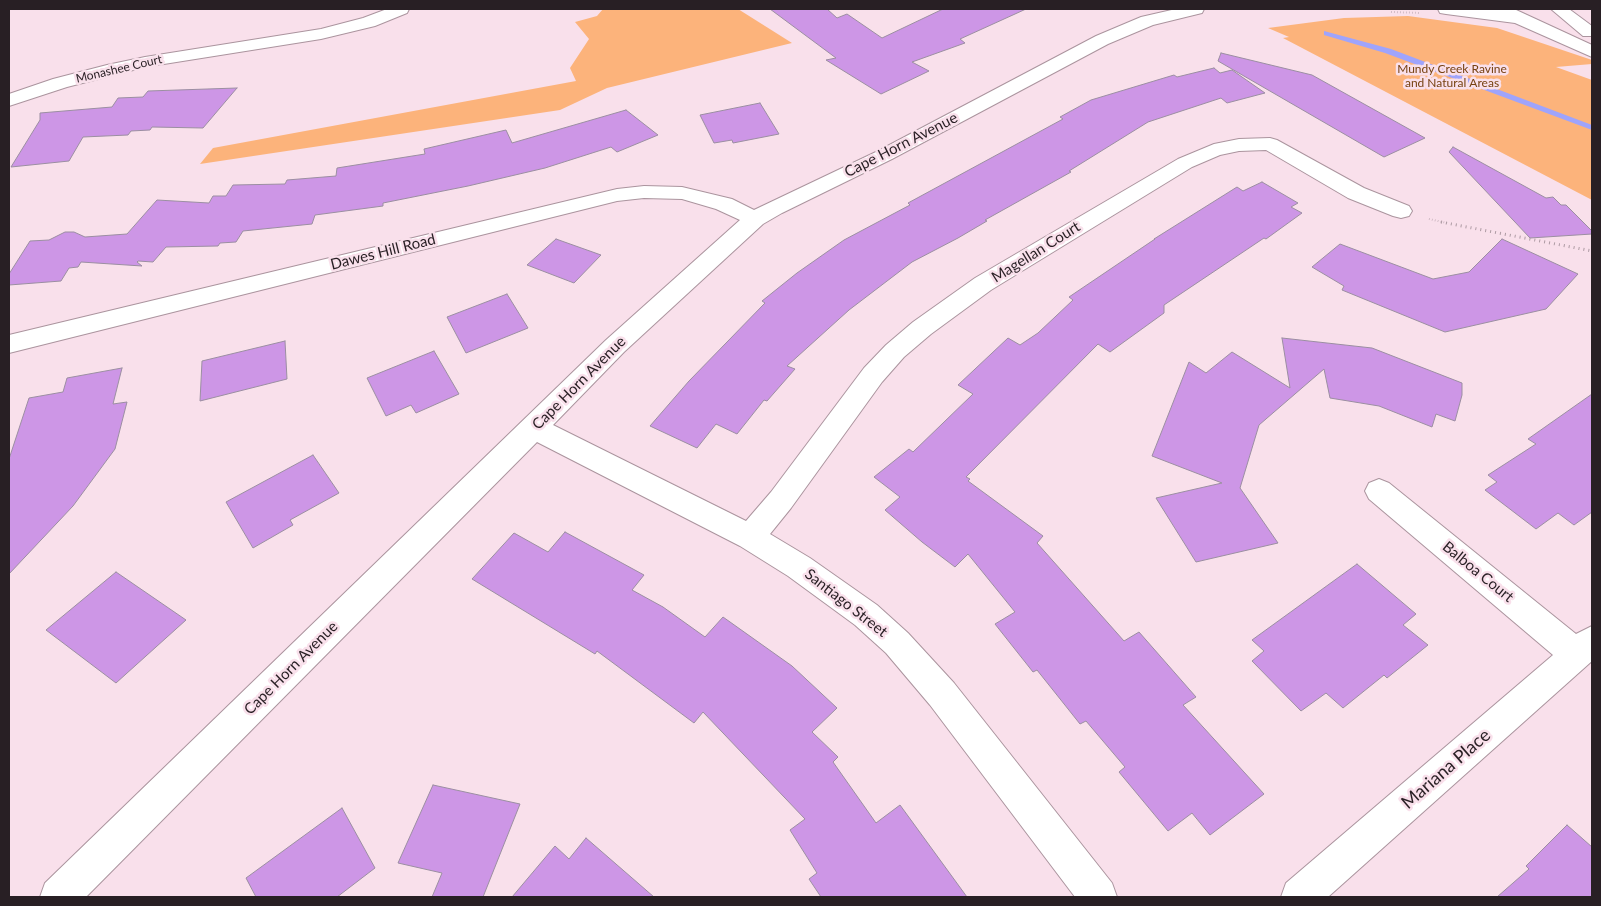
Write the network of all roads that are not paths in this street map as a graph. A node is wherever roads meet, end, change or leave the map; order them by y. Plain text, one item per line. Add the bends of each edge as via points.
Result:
1 (402, 9) edge
2 (1196, 9) edge
3 (1446, 9) edge
4 (1502, 9) edge
5 (1560, 9) edge
6 (1157, 12) edge
7 (1521, 14) edge
8 (1591, 32) edge
9 (1592, 52) edge
10 (9, 100) edge
11 (1401, 211) road end
12 (755, 219) junction
13 (9, 344) edge
14 (534, 428) junction
15 (1379, 492) dead end
16 (750, 537) junction
17 (1584, 647) edge
18 (59, 897) edge
19 (1098, 897) edge
20 (1300, 897) edge

1 - 10 street, Monashee Court via 369,22 321,34 113,69
2 - 6 street, Cape Horn Avenue
3 - 7 street
4 - 7 street
5 - 8 street
6 - 12 street, Cape Horn Avenue via 885,155
7 - 8 street
7 - 9 street
11 - 16 street, Magellan Court via 1356,193 1270,144 1214,150 1185,162 983,284 895,351 873,375
12 - 13 street, Dawes Hill Road via 724,204 682,192 617,195
12 - 14 street, Cape Horn Avenue via 615,346
14 - 16 street, Santiago Street
14 - 18 street, Cape Horn Avenue
15 - 17 street, Balboa Court
16 - 19 street, Santiago Street via 833,590 897,643 942,694
17 - 20 street, Mariana Place

